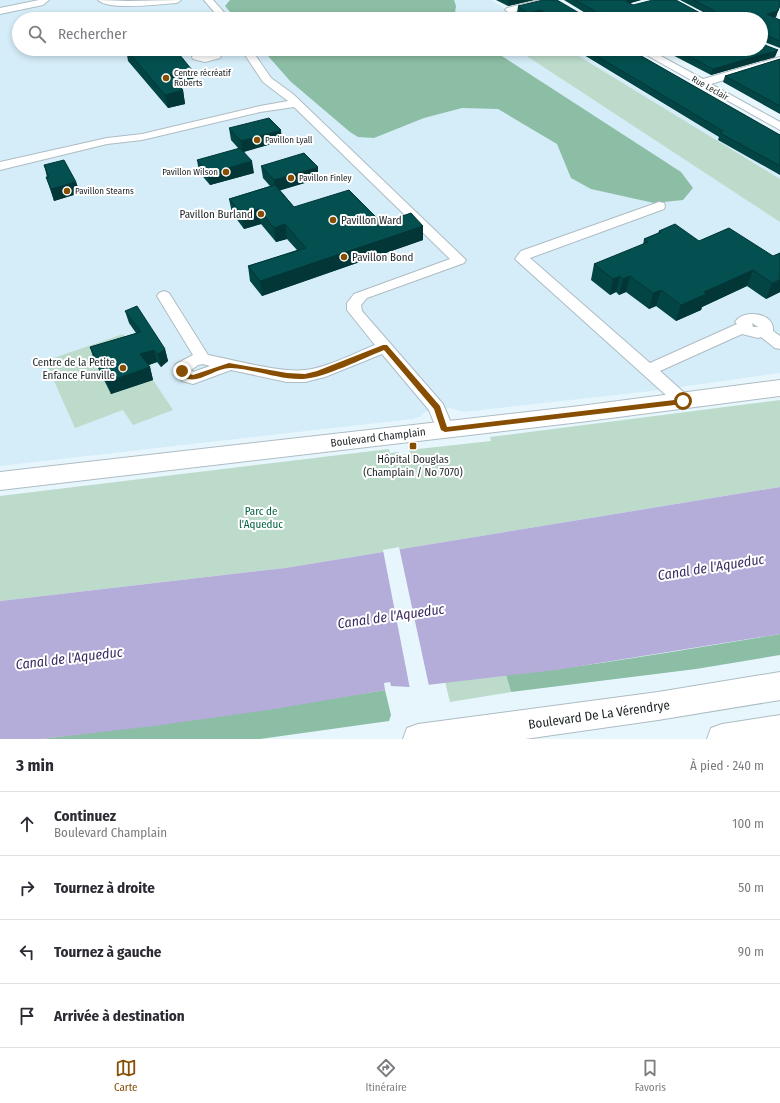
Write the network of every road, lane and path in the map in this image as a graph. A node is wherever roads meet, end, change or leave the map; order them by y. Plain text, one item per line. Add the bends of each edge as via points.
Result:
1 (45, 0) edge
2 (102, 0) edge
3 (177, 0) edge
4 (208, 0) edge
5 (554, 1) edge
6 (510, 10) dead end
7 (0, 11) edge
8 (219, 12) edge
9 (778, 55) edge
10 (251, 56) edge
11 (653, 56) edge
12 (702, 84) junction
13 (295, 103) junction
14 (780, 127) edge
15 (0, 166) edge
16 (659, 206) dead end
17 (164, 296) dead end
18 (780, 344) edge
19 (385, 347) junction
20 (202, 359) junction
21 (229, 365) junction
22 (648, 370) junction
23 (780, 388) edge
24 (683, 401) junction
25 (445, 430) junction
26 (0, 481) edge
27 (780, 686) edge
28 (780, 730) edge
29 (418, 739) edge
30 (722, 739) edge

1 - 7 street
2 - 3 street via 128,4
4 - 8 street
5 - 6 street
9 - 12 street
10 - 13 street via 266,80
11 - 12 street, Rue Leclair
12 - 14 street, Rue Leclair
13 - 15 street
13 - 19 street via 459,260 356,299 356,313
16 - 22 street via 526,254 522,258
17 - 20 street
18 - 22 street via 765,332 767,328 764,323 754,318 744,320 744,327
19 - 21 street via 305,376 287,376
19 - 25 street via 437,408
20 - 21 street
20 - 21 street via 188,362 182,368 184,375 192,378
22 - 24 street
23 - 24 main road, Boulevard Champlain
24 - 25 main road, Boulevard Champlain
25 - 26 main road, Boulevard Champlain
27 - 29 main road, Boulevard De La Vérendrye via 658,706
28 - 30 main road

